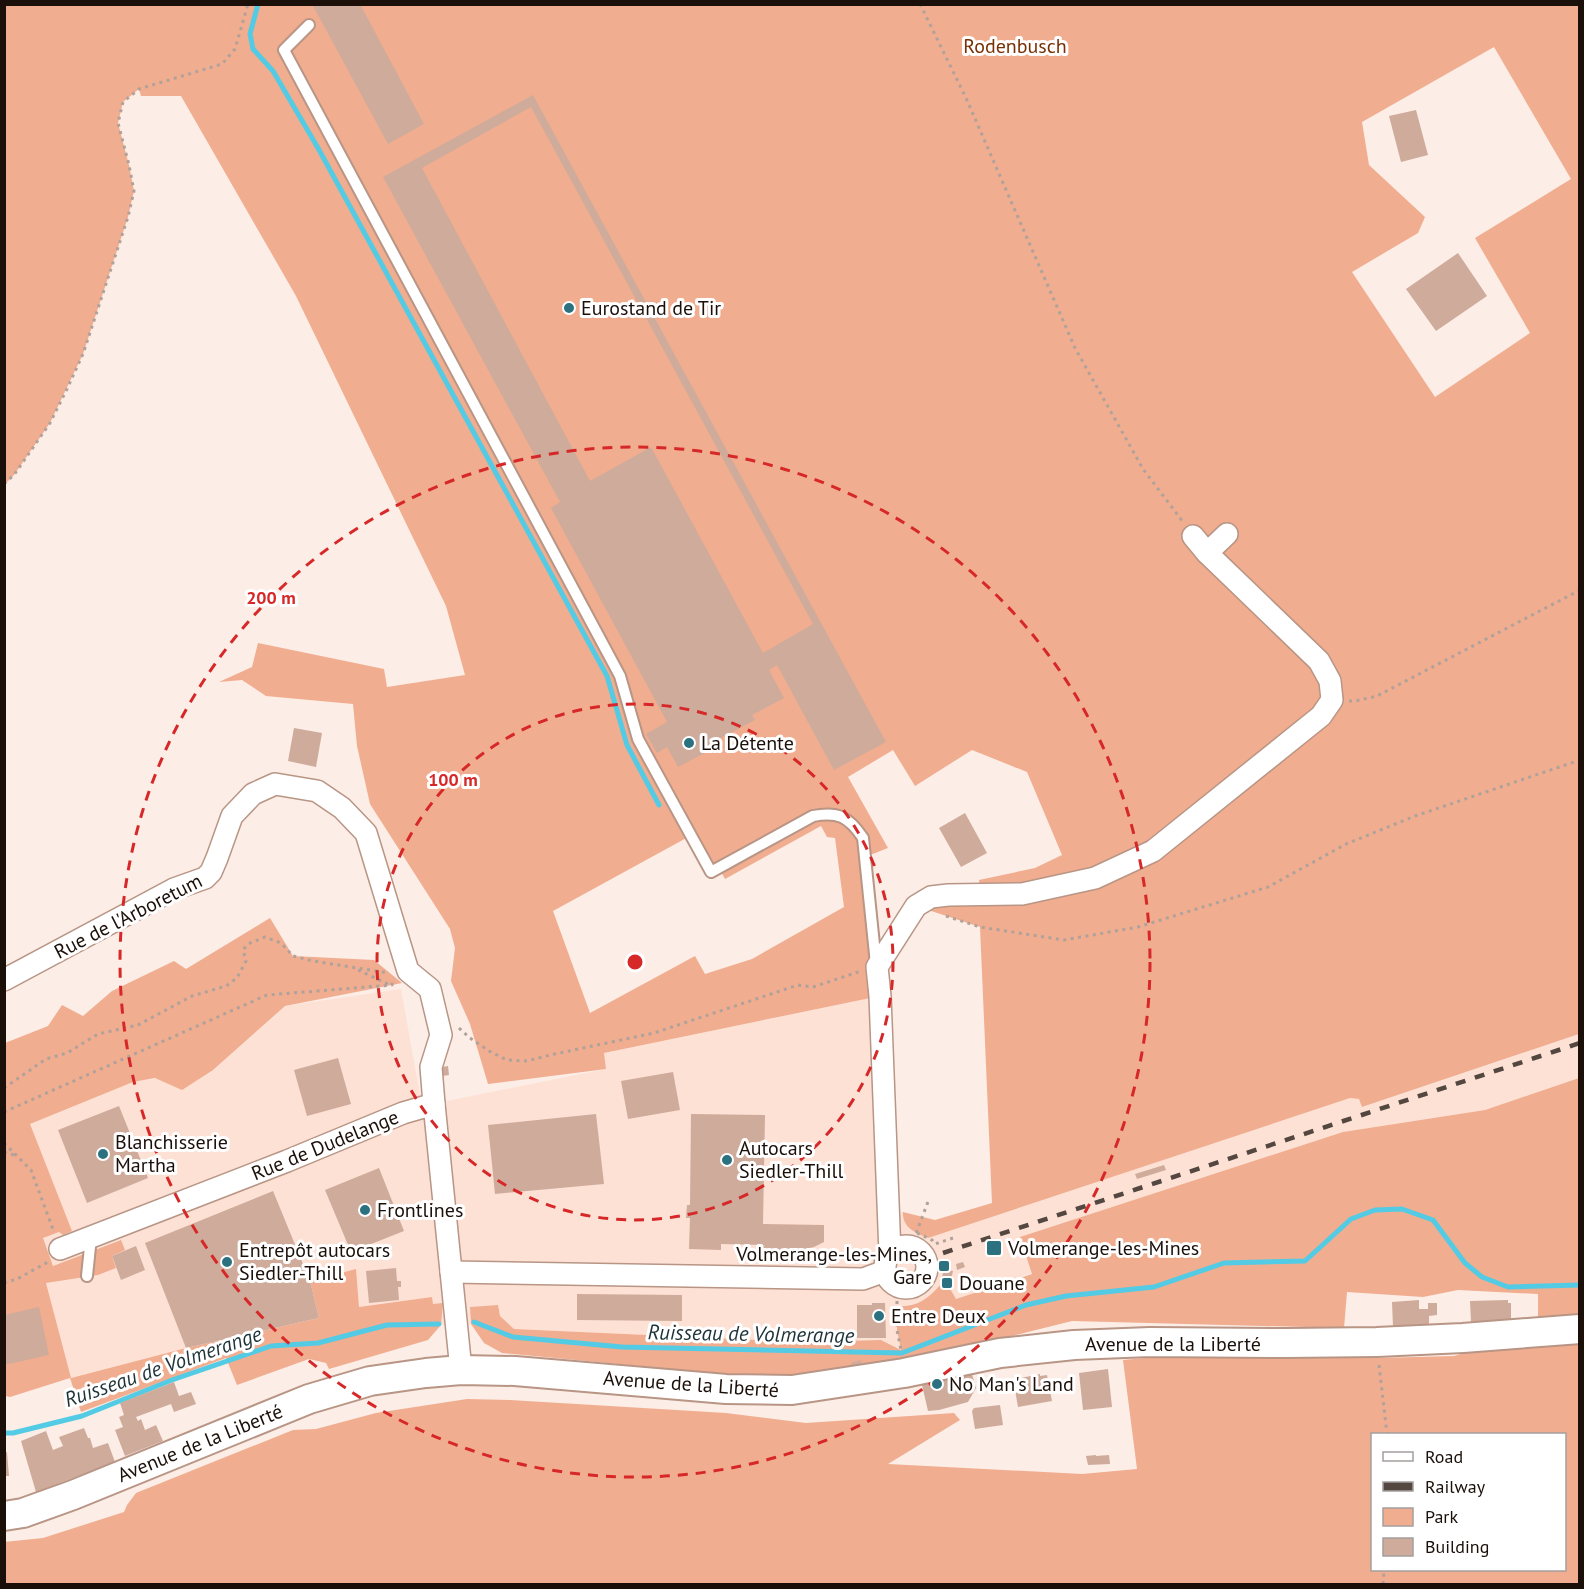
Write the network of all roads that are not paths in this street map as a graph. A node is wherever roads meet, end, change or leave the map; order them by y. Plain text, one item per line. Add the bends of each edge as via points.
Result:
1 (309, 25) dead end
2 (1227, 534) dead end
3 (1193, 536) road end
4 (1207, 552) junction
5 (877, 967) junction
6 (4, 980) edge
7 (434, 1104) junction
8 (91, 1237) junction
9 (60, 1249) road end
10 (891, 1270) junction
11 (451, 1272) junction
12 (87, 1276) dead end
13 (1580, 1329) edge
14 (461, 1370) junction
15 (4, 1516) edge

1 - 5 lane via 284,50 620,676 638,739 711,872 813,816 841,816 863,838
2 - 4 street
3 - 4 street
4 - 5 street via 1319,661 1330,681 1332,700 1321,716 1153,851 1095,878 1022,894 931,897 915,906
5 - 10 street
6 - 7 street, Rue de l'Arboretum via 174,889 205,878 217,858 232,816 254,794 275,784 317,791 342,807 366,832 408,971 430,989 441,1035 430,1067
7 - 8 street, Rue de Dudelange
7 - 11 street
8 - 9 street, Rue de Dudelange
8 - 12 lane
10 - 10 street via 900,1247 914,1240 926,1260 923,1281 904,1288
10 - 11 street via 863,1279 599,1270
11 - 14 street
13 - 14 main road, Avenue de la Liberté via 1377,1342 1074,1345 1000,1353 792,1390
14 - 15 main road, Avenue de la Liberté via 370,1381 309,1399 73,1495

